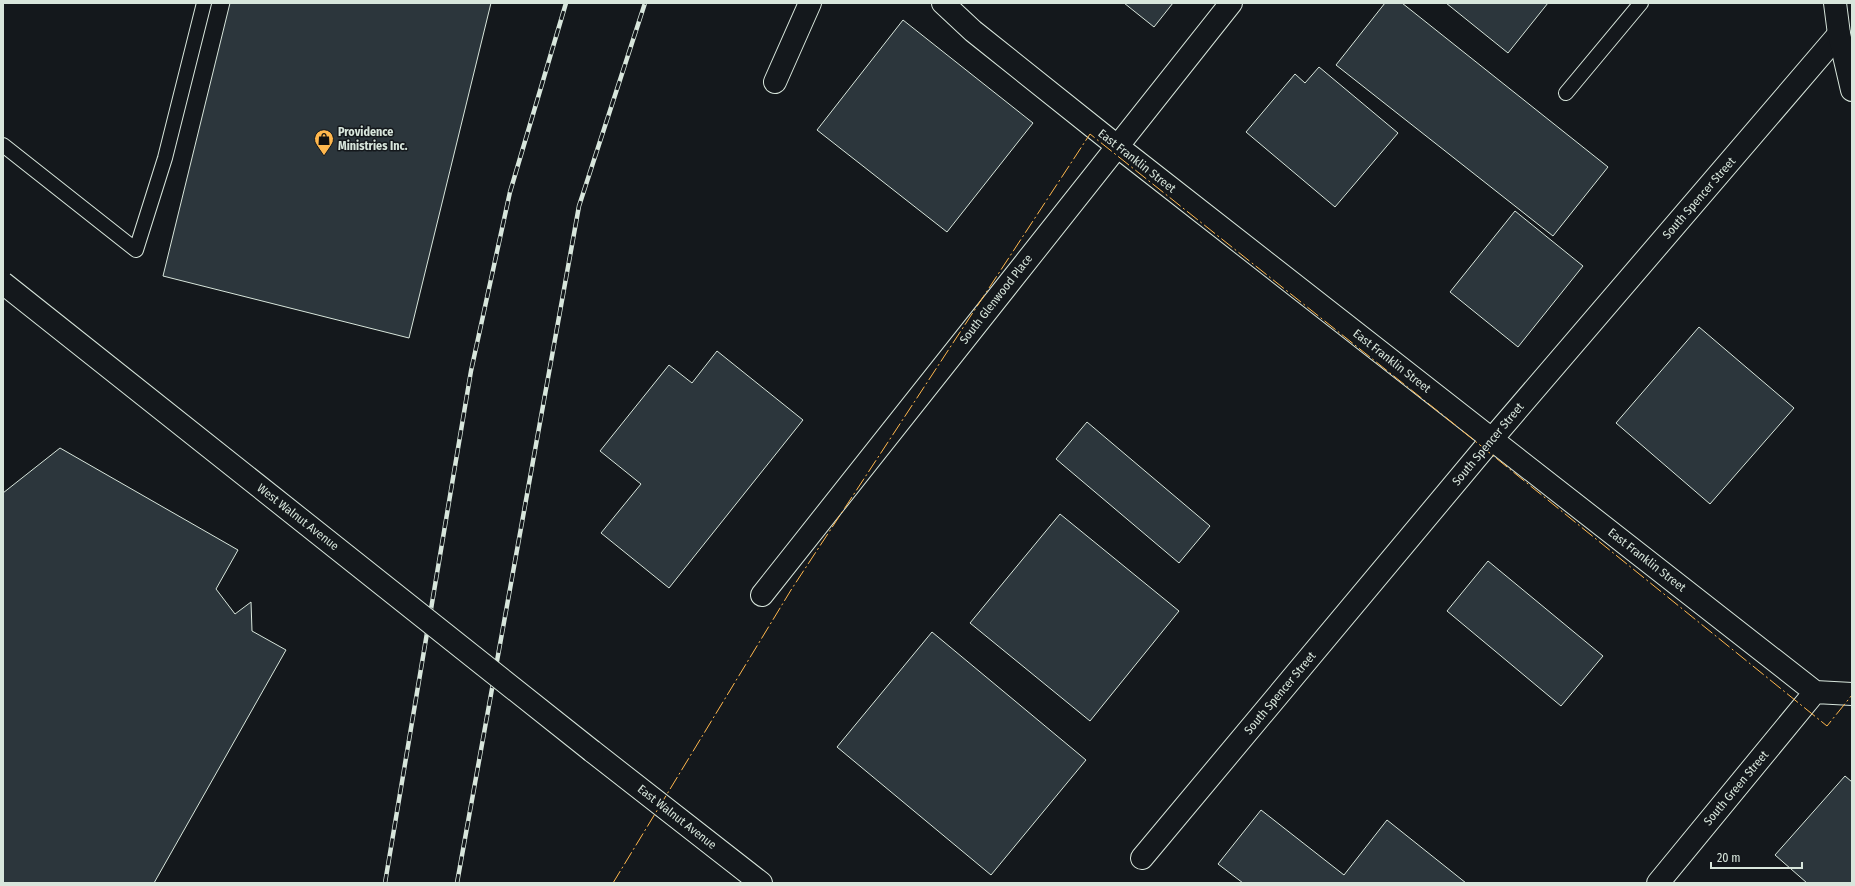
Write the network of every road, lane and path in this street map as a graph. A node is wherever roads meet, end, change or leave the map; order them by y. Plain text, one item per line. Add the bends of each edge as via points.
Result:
1 (204, 3) edge
2 (810, 3) edge
3 (943, 3) edge
4 (1231, 3) edge
5 (1641, 3) edge
6 (1835, 3) edge
7 (1839, 34) junction
8 (775, 82) dead end
9 (1852, 90) edge
10 (1566, 93) dead end
11 (3, 146) edge
12 (1118, 146) junction
13 (3, 283) edge
14 (1492, 439) junction
15 (762, 595) dead end
16 (1815, 692) junction
17 (1852, 694) edge
18 (592, 751) joint
19 (1142, 858) dead end
20 (761, 883) edge
21 (1658, 883) edge

1 - 11 lane via 165,158 136,250
2 - 8 street
3 - 12 street, East Franklin Street via 974,31
4 - 12 street, South Glenwood Place
5 - 10 lane
6 - 7 street
7 - 9 street
7 - 14 street, South Spencer Street
12 - 14 street, East Franklin Street
12 - 15 street, South Glenwood Place
13 - 18 street, West Walnut Avenue, bridge
14 - 16 street, East Franklin Street
14 - 19 street, South Spencer Street
16 - 17 street
16 - 21 street, South Green Street
18 - 20 street, East Walnut Avenue

